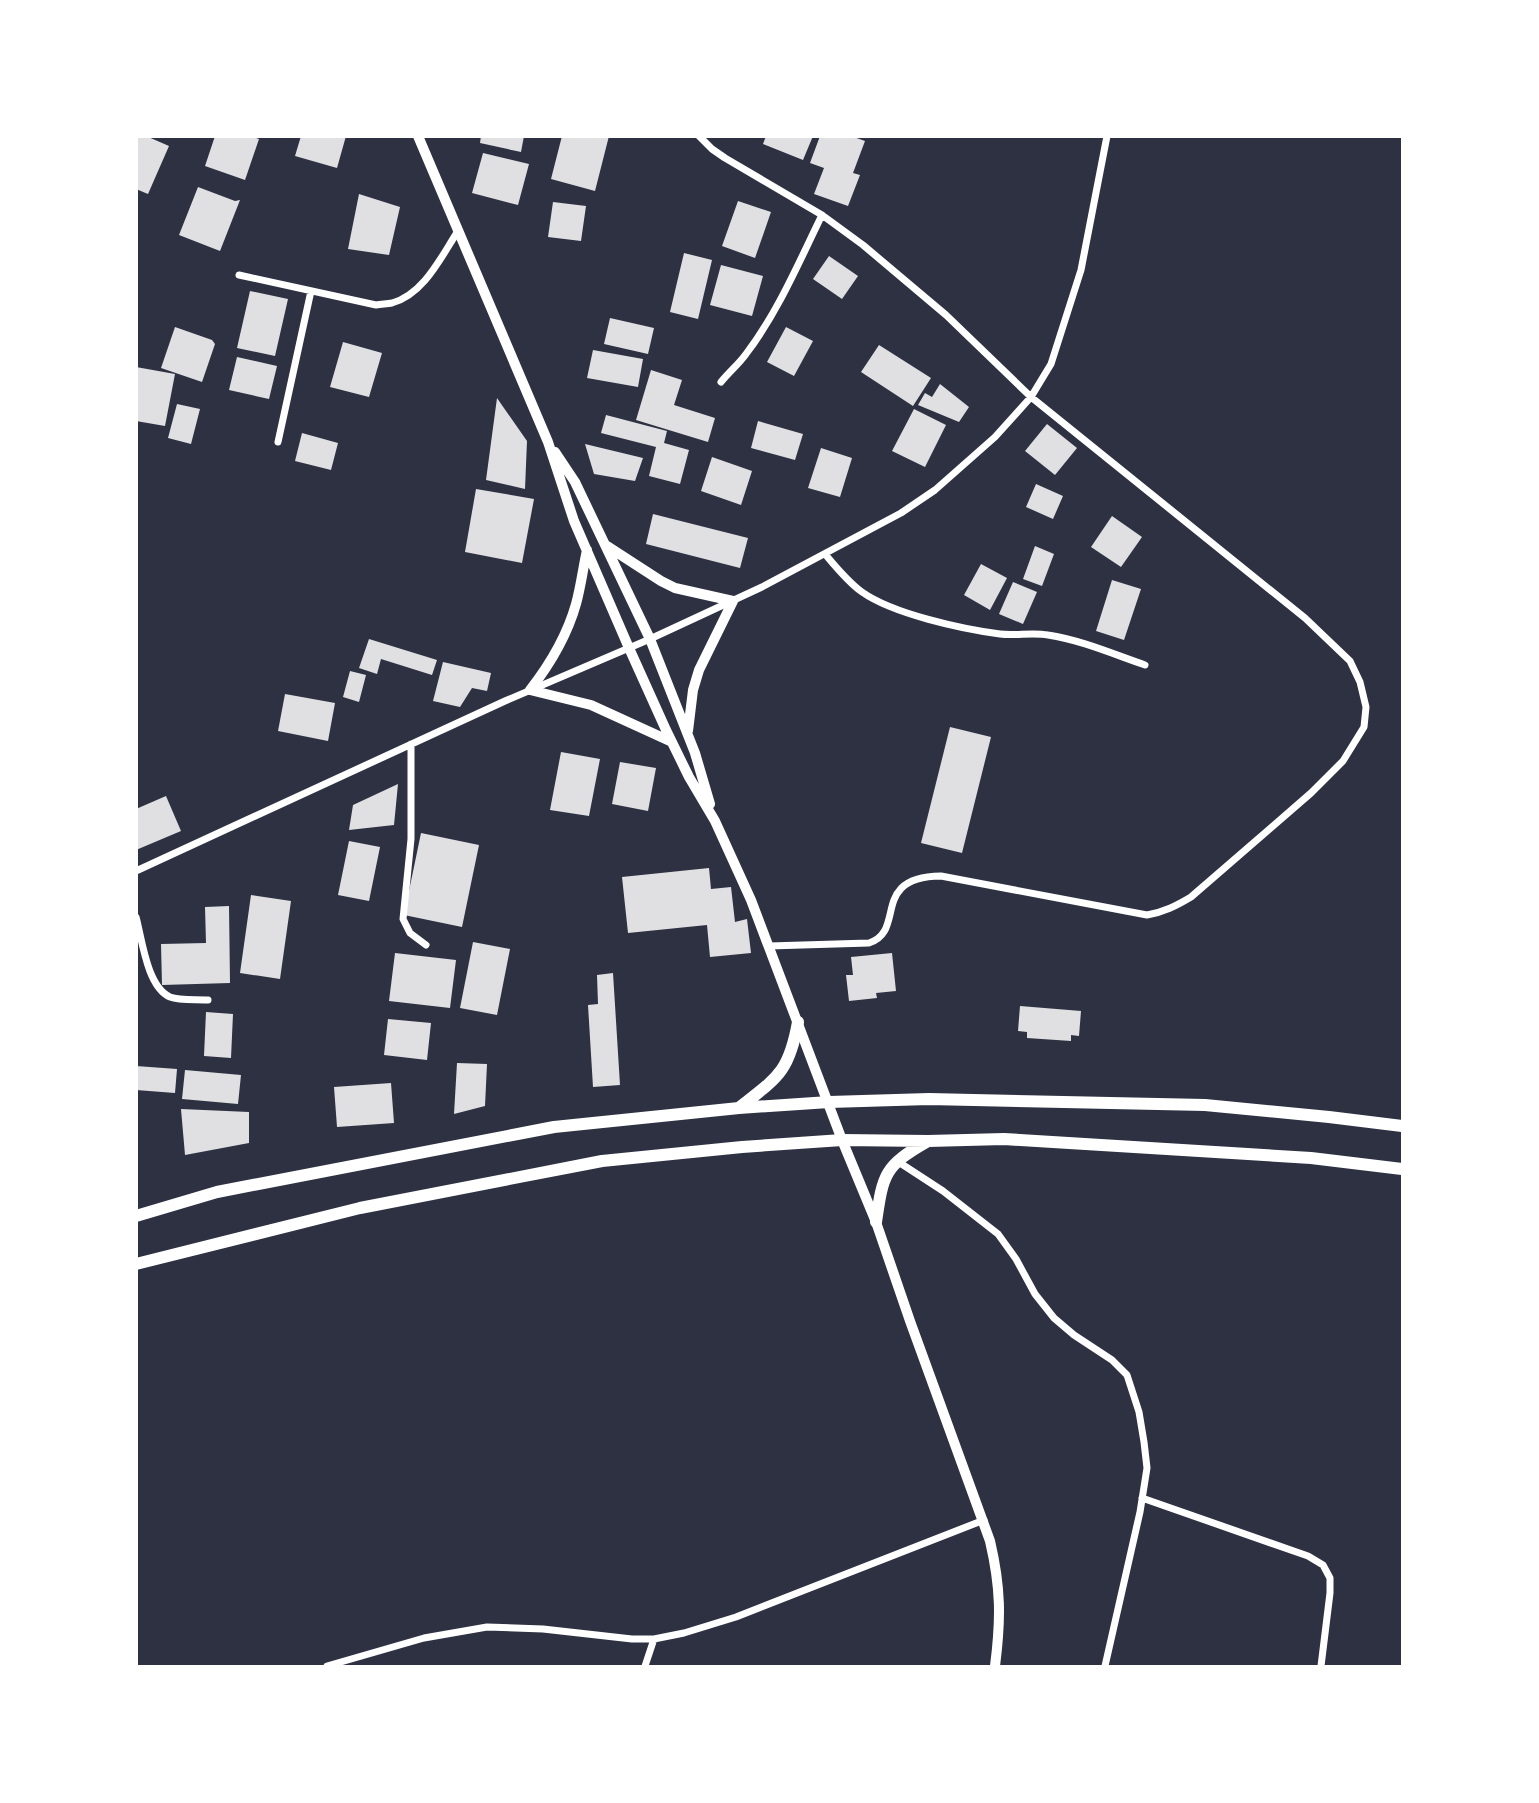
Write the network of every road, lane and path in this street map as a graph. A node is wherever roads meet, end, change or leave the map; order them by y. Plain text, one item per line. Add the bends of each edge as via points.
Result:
1 (418, 136) edge
2 (699, 136) edge
3 (1107, 136) edge
4 (822, 215) junction
5 (458, 232) junction
6 (239, 275) dead end
7 (311, 292) junction
8 (721, 382) dead end
9 (1031, 397) junction
10 (278, 442) dead end
11 (548, 442) junction
12 (605, 545) junction
13 (587, 550) junction
14 (825, 554) junction
15 (733, 601) junction
16 (650, 639) junction
17 (629, 648) junction
18 (1145, 665) dead end
19 (530, 690) junction
20 (688, 734) junction
21 (672, 742) junction
22 (411, 744) junction
23 (715, 821) junction
24 (136, 871) edge
25 (136, 917) edge
26 (426, 945) dead end
27 (769, 946) junction
28 (208, 1000) dead end
29 (798, 1021) junction
30 (829, 1102) junction
31 (739, 1108) junction
32 (1402, 1126) edge
33 (842, 1140) junction
34 (928, 1141) junction
35 (897, 1160) junction
36 (1402, 1168) edge
37 (136, 1216) edge
38 (876, 1222) junction
39 (136, 1264) edge
40 (1142, 1498) junction
41 (984, 1520) junction
42 (654, 1639) junction
43 (327, 1667) edge
44 (645, 1667) edge
45 (995, 1667) edge
46 (1105, 1667) edge
47 (1321, 1667) edge

1 - 5 street
2 - 4 street via 725,158
3 - 9 street via 1081,270 1051,364
4 - 8 street via 781,299 744,357
4 - 9 street via 946,315
5 - 7 street via 419,286 391,303 376,305
5 - 11 street
6 - 7 street
7 - 10 street
9 - 14 street via 995,437 934,490
9 - 27 street via 1306,618 1350,661 1366,707 1364,727 1343,761 1311,793 1174,907 1147,915 924,876 902,887 877,941
11 - 12 street via 575,482
11 - 13 street
12 - 15 street via 675,588
12 - 16 street
13 - 17 street
13 - 19 street via 569,625 550,664
14 - 15 street
14 - 18 street via 860,591 895,608 1000,634 1066,638
15 - 16 street
15 - 20 street via 699,670
16 - 17 street
16 - 20 street
17 - 19 street
17 - 21 street
19 - 21 street via 592,705
19 - 22 street
20 - 23 street
21 - 23 street
22 - 24 street
22 - 26 street via 411,839 403,919 410,933
23 - 27 street
25 - 28 street via 158,989 171,998
27 - 29 street
29 - 30 street
29 - 31 main road via 785,1067
30 - 31 main road
30 - 32 main road via 1205,1105
30 - 33 street
31 - 37 main road via 554,1126 217,1192
33 - 34 main road
33 - 38 street
33 - 39 main road via 602,1161 360,1208
34 - 35 main road
34 - 36 main road via 1004,1139
35 - 38 main road via 881,1188
35 - 40 street via 998,1234 1054,1318 1127,1375 1144,1442 1147,1468
38 - 41 street
40 - 46 street
40 - 47 street via 1323,1565 1330,1578 1330,1593
41 - 42 street via 736,1617
41 - 45 street via 998,1572 1000,1630
42 - 43 street via 488,1627 424,1638
42 - 44 street

